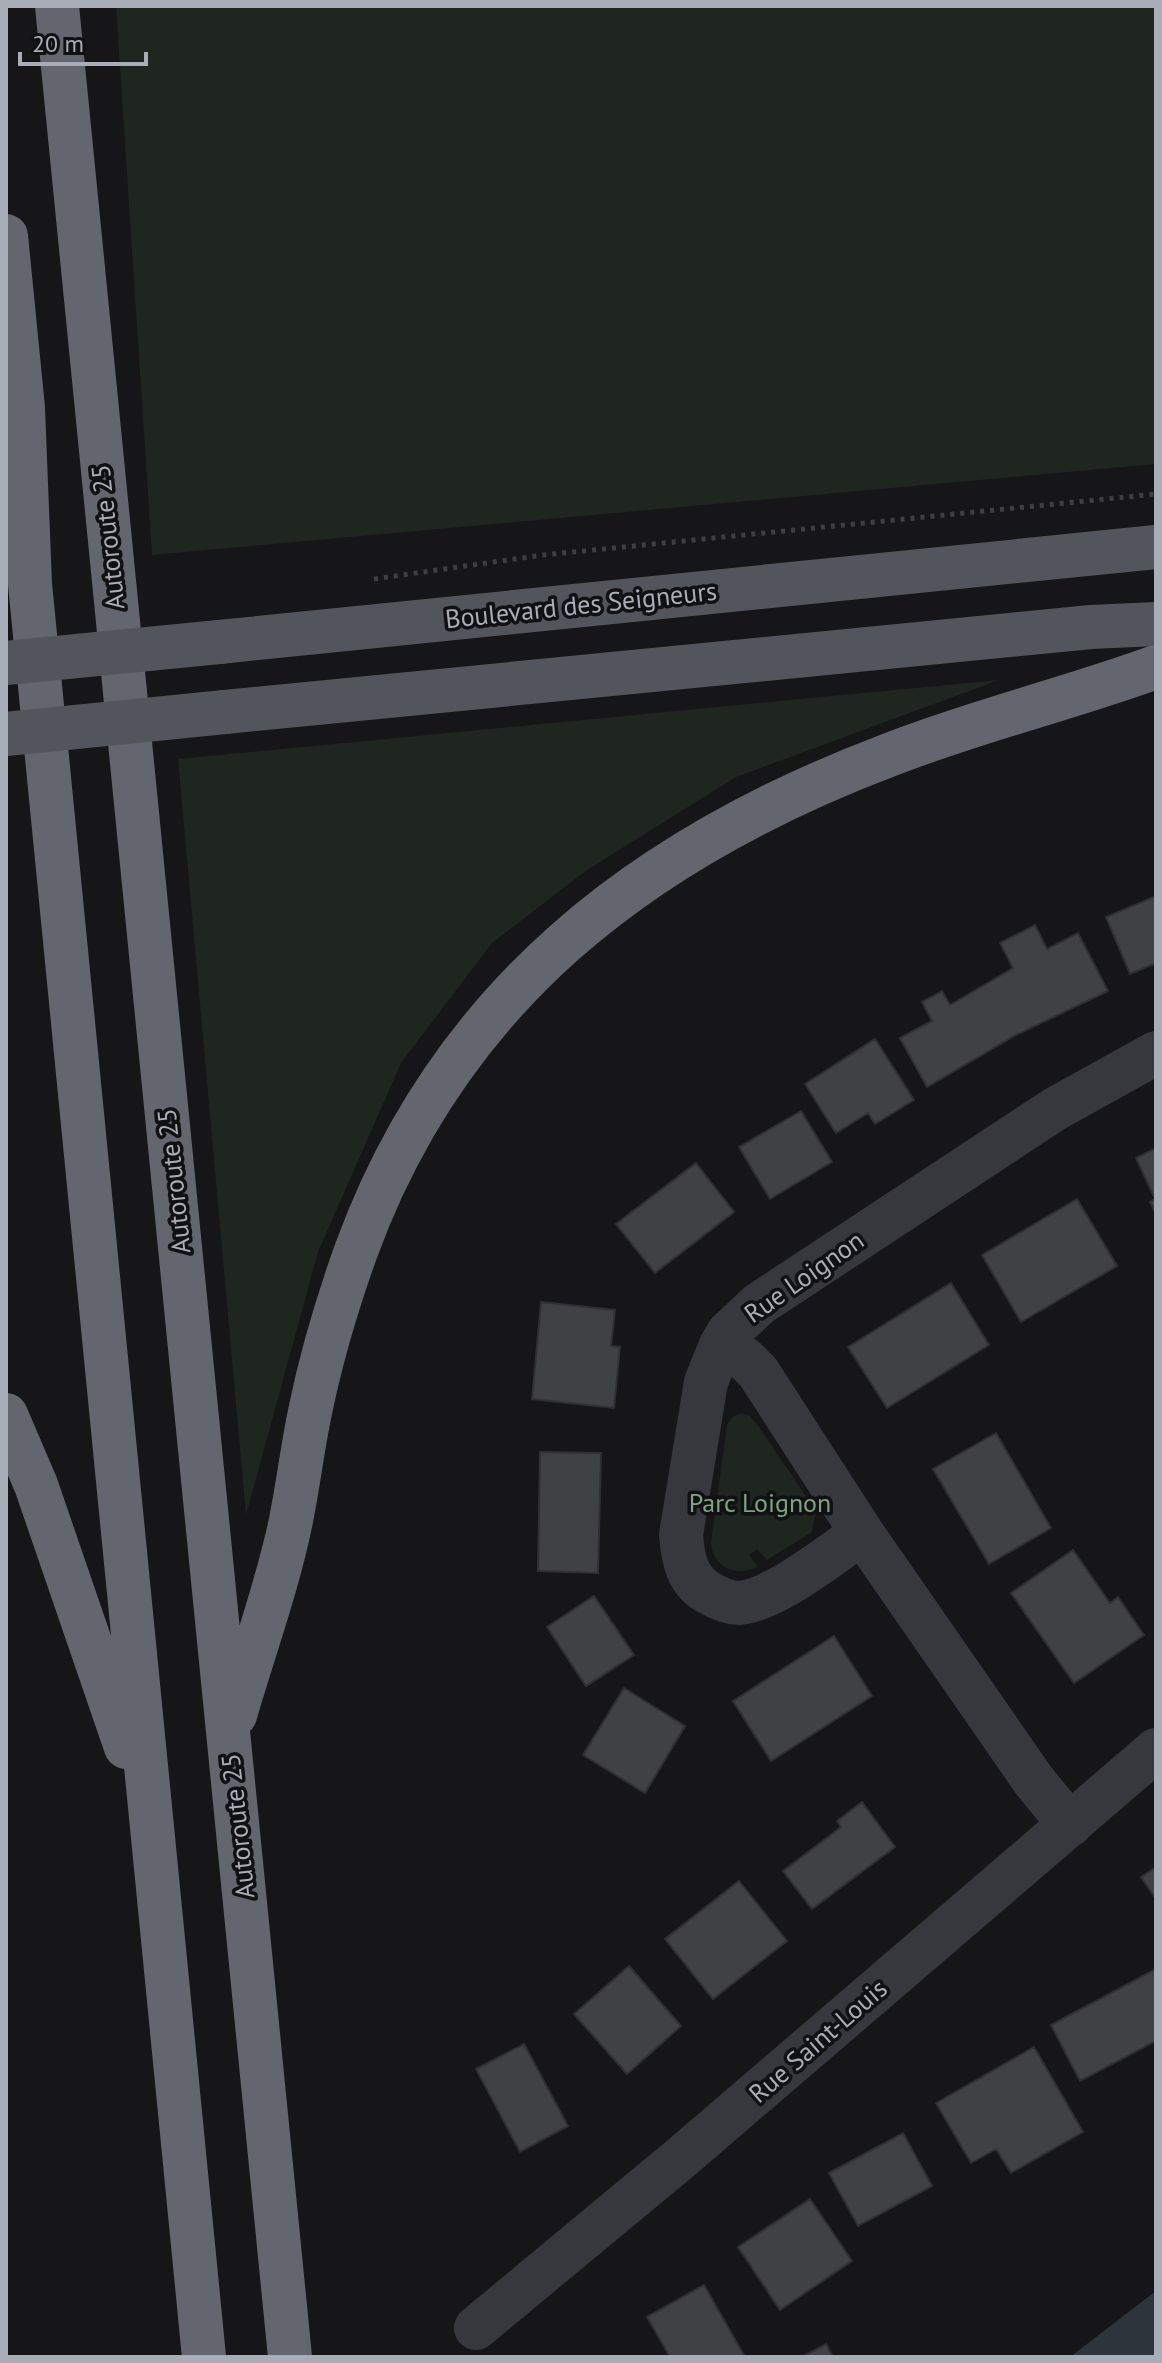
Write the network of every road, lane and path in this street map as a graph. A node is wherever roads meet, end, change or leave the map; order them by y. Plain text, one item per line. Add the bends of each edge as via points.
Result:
1 (57, 6) edge
2 (6, 236) edge
3 (1156, 494) edge
4 (6, 518) edge
5 (1156, 547) edge
6 (370, 579) dead end
7 (30, 584) junction
8 (1156, 624) edge
9 (6, 663) edge
10 (1156, 667) edge
11 (6, 734) edge
12 (1156, 1053) edge
13 (721, 1345) junction
14 (6, 1415) edge
15 (862, 1533) junction
16 (229, 1736) junction
17 (1156, 1750) edge
18 (151, 1819) junction
19 (1070, 1825) junction
20 (476, 2328) dead end
21 (204, 2357) edge
22 (290, 2357) edge

1 - 16 highway, Autoroute 25
2 - 7 highway via 23,408
3 - 6 path, Boulevard des Seigneurs via 543,555
4 - 7 highway
5 - 9 main road, Boulevard des Seigneurs, bridge
7 - 18 highway
8 - 11 main road, bridge
10 - 16 highway via 891,754 733,825 600,912 501,1006 441,1083 395,1156 356,1252 310,1411 290,1527
12 - 13 street, Rue Loignon via 1085,1090 759,1304
13 - 15 street, Rue Loignon via 758,1372
13 - 15 street via 706,1382 683,1523 683,1557 690,1576 718,1599 755,1599
14 - 18 highway via 36,1485
15 - 19 street, Rue Loignon
16 - 22 highway, Autoroute 25
17 - 19 street, Rue Saint-Louis
18 - 21 highway
19 - 20 street, Rue Saint-Louis

